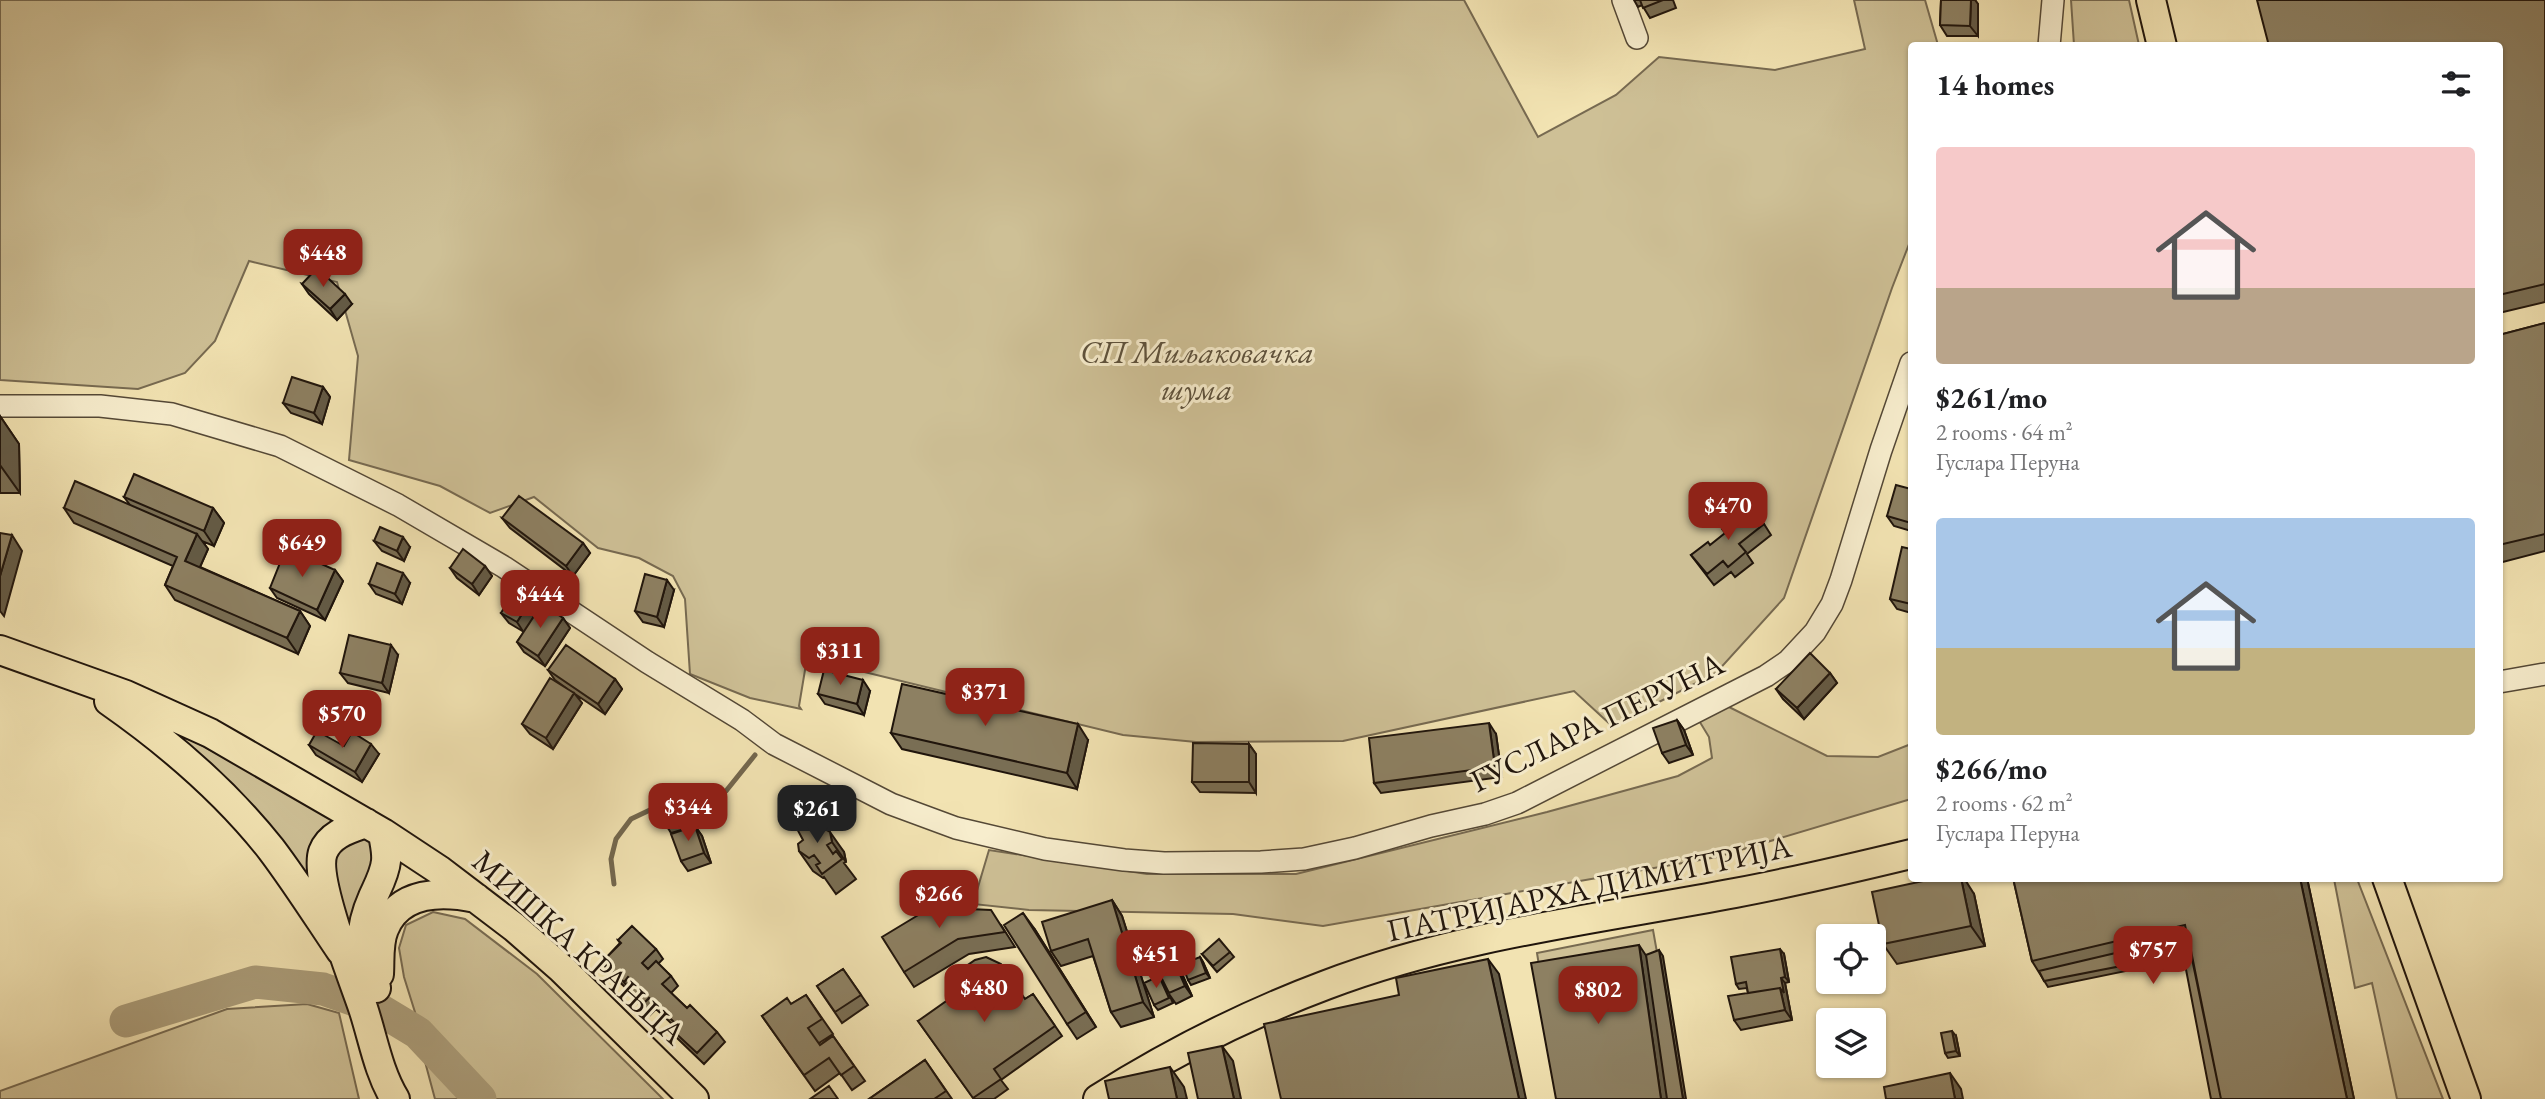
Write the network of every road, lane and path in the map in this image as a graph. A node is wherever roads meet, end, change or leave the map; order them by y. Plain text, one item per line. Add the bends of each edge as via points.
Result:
1 (1623, 0) edge
2 (2053, 0) edge
3 (2151, 0) edge
4 (1637, 38) dead end
5 (2049, 42) edge
6 (2161, 42) edge
7 (1908, 372) edge
8 (0, 406) edge
9 (0, 650) edge
10 (68, 674) junction
11 (2545, 674) edge
12 (2503, 681) edge
13 (374, 828) junction
14 (1908, 854) edge
15 (2388, 882) edge
16 (478, 899) junction
17 (341, 951) junction
18 (378, 990) junction
19 (395, 1099) edge
20 (402, 1099) edge
21 (694, 1099) edge
22 (1098, 1099) edge
23 (2466, 1099) edge

1 - 4 street
2 - 5 street
3 - 6 main road
7 - 8 street, ГУСЛАРА ПЕРУНА via 1832,604 1815,632 1778,668 1517,803 1354,848 1261,862 1164,863 1083,855 925,818 774,744 426,520 280,446 162,413 100,406
9 - 10 main road, МИШКА КРАЊЦА
10 - 13 main road, МИШКА КРАЊЦА via 210,733
10 - 17 main road via 137,721 211,784 271,850
11 - 12 street
13 - 16 main road, МИШКА КРАЊЦА
13 - 17 main road via 331,839 323,852 322,871
13 - 18 main road via 386,861 362,939 365,963
14 - 22 main road, ПАТРИЈАРХА ДИМИТРИЈА via 1733,893 1531,929 1327,984 1248,1017 1151,1066
15 - 23 main road
16 - 18 main road via 433,893 395,912 381,940
16 - 21 main road, МИШКА КРАЊЦА via 562,969
17 - 19 main road
18 - 20 main road via 401,1073

